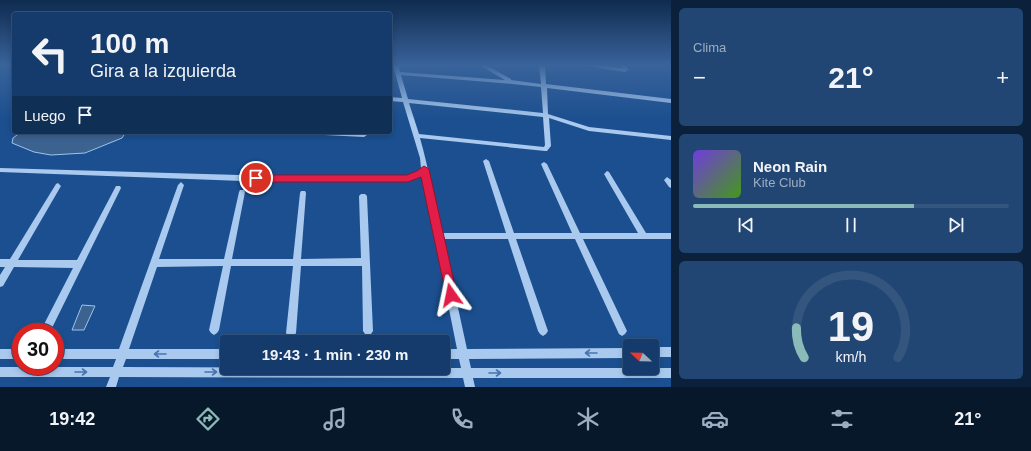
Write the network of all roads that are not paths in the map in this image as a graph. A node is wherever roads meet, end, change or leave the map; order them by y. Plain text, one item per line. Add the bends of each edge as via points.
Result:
1 (400, 83) edge
2 (521, 83) edge
3 (544, 86) junction
4 (392, 99) edge
5 (406, 101) junction
6 (671, 101) edge
7 (544, 115) junction
8 (344, 134) edge
9 (364, 134) edge
10 (417, 136) junction
11 (671, 138) edge
12 (486, 161) dead end
13 (544, 164) dead end
14 (424, 169) junction
15 (0, 170) edge
16 (607, 174) dead end
17 (181, 185) dead end
18 (58, 186) dead end
19 (118, 188) dead end
20 (242, 192) dead end
21 (302, 193) dead end
22 (363, 196) dead end
23 (439, 236) junction
24 (511, 236) junction
25 (578, 236) junction
26 (644, 236) junction
27 (671, 236) edge
28 (298, 262) junction
29 (365, 262) junction
30 (0, 263) edge
31 (13, 263) junction
32 (154, 263) junction
33 (228, 263) junction
34 (79, 264) junction
35 (0, 283) edge
36 (50, 323) edge
37 (214, 330) dead end
38 (368, 331) dead end
39 (543, 331) dead end
40 (622, 331) dead end
41 (291, 333) dead end
42 (659, 352) edge
43 (671, 352) edge
44 (623, 353) edge
45 (0, 354) edge
46 (12, 354) edge
47 (64, 354) edge
48 (122, 354) junction
49 (220, 354) edge
50 (450, 354) edge
51 (463, 354) junction
52 (0, 372) edge
53 (116, 372) junction
54 (467, 372) junction
55 (671, 373) edge
56 (111, 387) edge
57 (470, 387) edge

1 - 5 street
2 - 3 street
3 - 6 street
3 - 7 street
4 - 5 street
5 - 7 street
5 - 10 street
7 - 10 street via 548,146 545,149
7 - 11 street via 589,129
8 - 9 street
10 - 14 street
12 - 24 street
13 - 25 street
14 - 15 street via 408,178 272,179
14 - 23 street
16 - 26 street
17 - 32 street
18 - 31 street
19 - 34 street
20 - 33 street
21 - 28 street
22 - 29 street
23 - 24 street
23 - 51 street
24 - 25 street
24 - 39 street
25 - 26 street
25 - 40 street
26 - 27 street
28 - 29 street
28 - 33 street
28 - 41 street
29 - 38 street
30 - 31 street
31 - 34 street
31 - 35 street
32 - 33 street
32 - 48 street
33 - 37 street
34 - 36 street
42 - 43 street
44 -> 51 street
45 - 46 street
47 - 48 street
49 -> 48 street
48 - 53 street
50 - 51 street
51 - 54 street
52 -> 53 street
53 -> 54 street
53 - 56 street
54 -> 55 street
54 - 57 street

